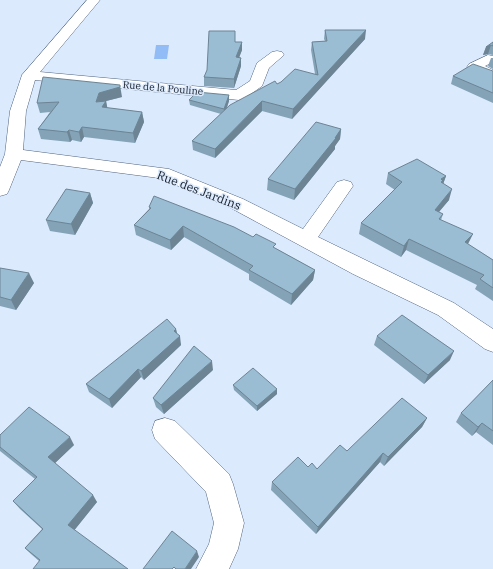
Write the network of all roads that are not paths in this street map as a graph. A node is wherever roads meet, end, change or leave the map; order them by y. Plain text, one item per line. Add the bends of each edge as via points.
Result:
1 (94, 0) edge
2 (277, 55) dead end
3 (493, 61) edge
4 (29, 75) junction
5 (493, 75) edge
6 (14, 154) junction
7 (344, 186) dead end
8 (0, 190) edge
9 (306, 239) junction
10 (493, 342) edge
11 (165, 430) dead end
12 (212, 569) edge

1 - 4 street
2 - 4 street, Rue de la Pouline via 262,66 257,83 239,95
3 - 5 street via 488,59 474,67
4 - 6 street via 18,111
6 - 8 street
6 - 9 street, Rue des Jardins via 163,173 236,203
7 - 9 street
9 - 10 street, Rue des Jardins via 446,309
11 - 12 street via 219,484 229,523 223,549

